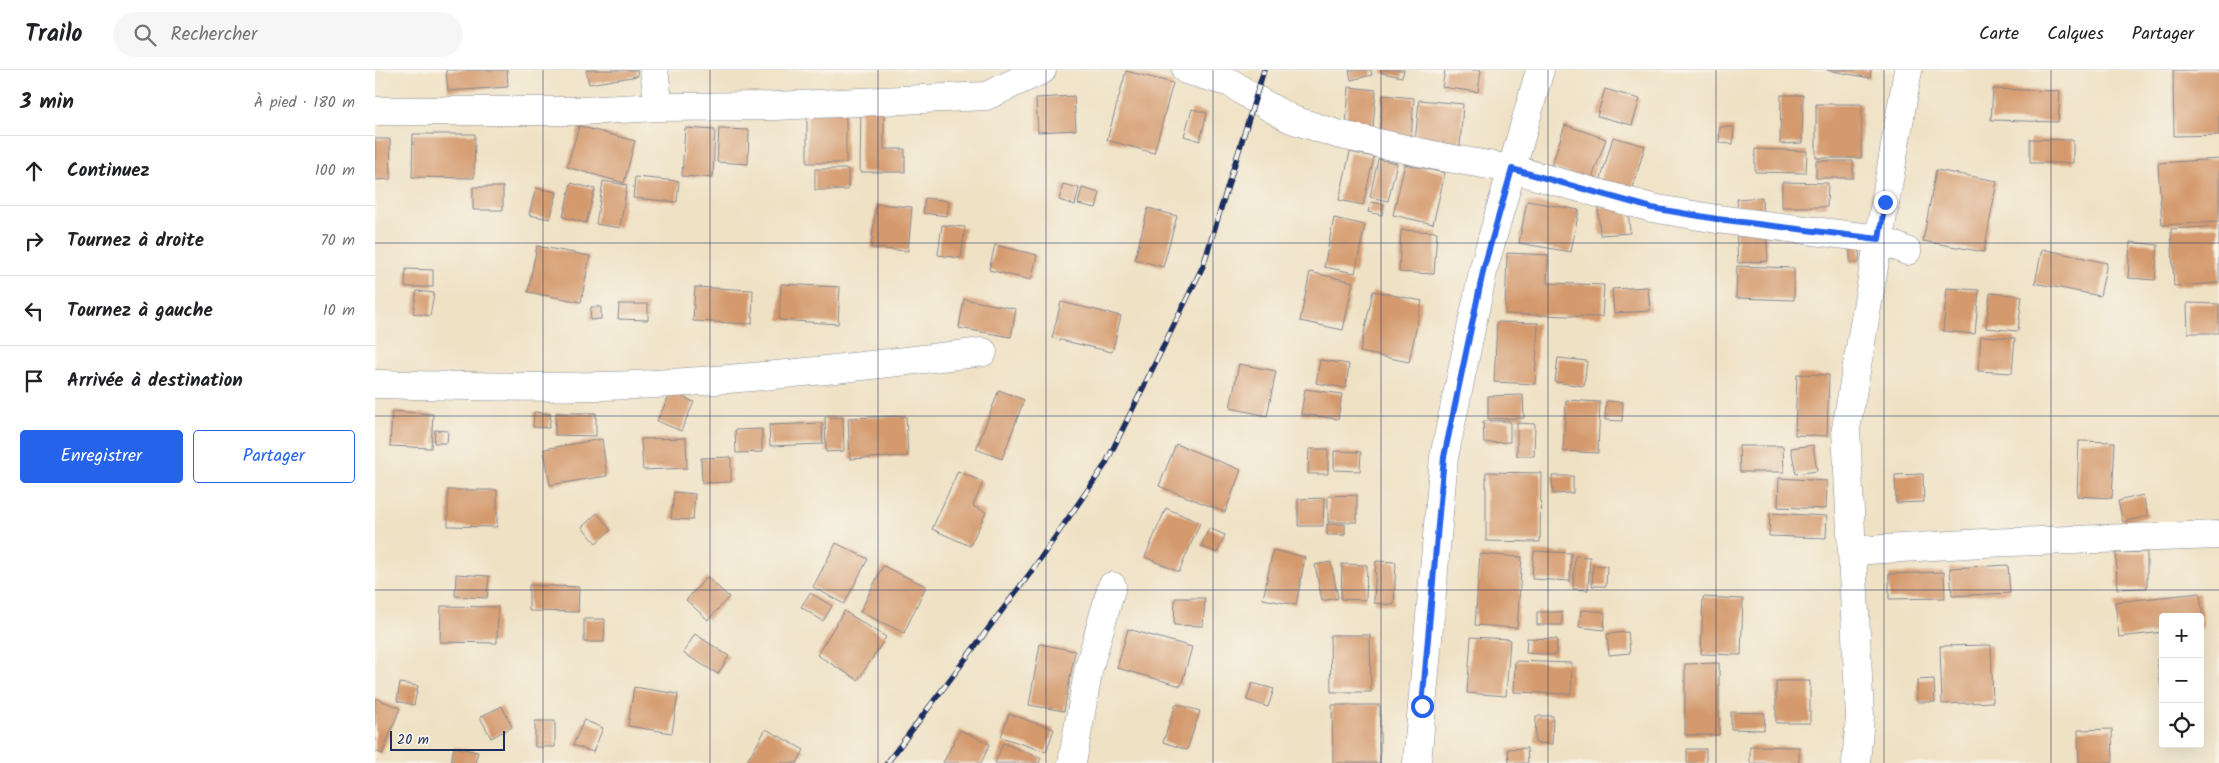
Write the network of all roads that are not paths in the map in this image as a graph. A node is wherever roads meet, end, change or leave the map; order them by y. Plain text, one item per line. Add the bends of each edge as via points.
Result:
1 (654, 70) edge
2 (1042, 70) edge
3 (1186, 70) edge
4 (1540, 70) edge
5 (1908, 70) edge
6 (659, 106) junction
7 (375, 112) edge
8 (1512, 169) junction
9 (1879, 239) junction
10 (1907, 252) dead end
11 (983, 352) dead end
12 (375, 384) edge
13 (2219, 535) edge
14 (1852, 551) junction
15 (1112, 586) dead end
16 (1073, 763) edge
17 (1417, 763) edge
18 (1857, 763) edge

1 - 6 street
2 - 6 street via 986,96 775,106
3 - 8 street via 1231,83 1291,119 1337,134
4 - 8 street
5 - 9 street
6 - 7 street
8 - 9 street via 1661,209
8 - 17 street via 1484,267 1444,457
9 - 10 street
9 - 14 street via 1846,429
11 - 12 street via 833,370 654,384
13 - 14 street
14 - 18 street via 1860,717
15 - 16 street via 1089,667

